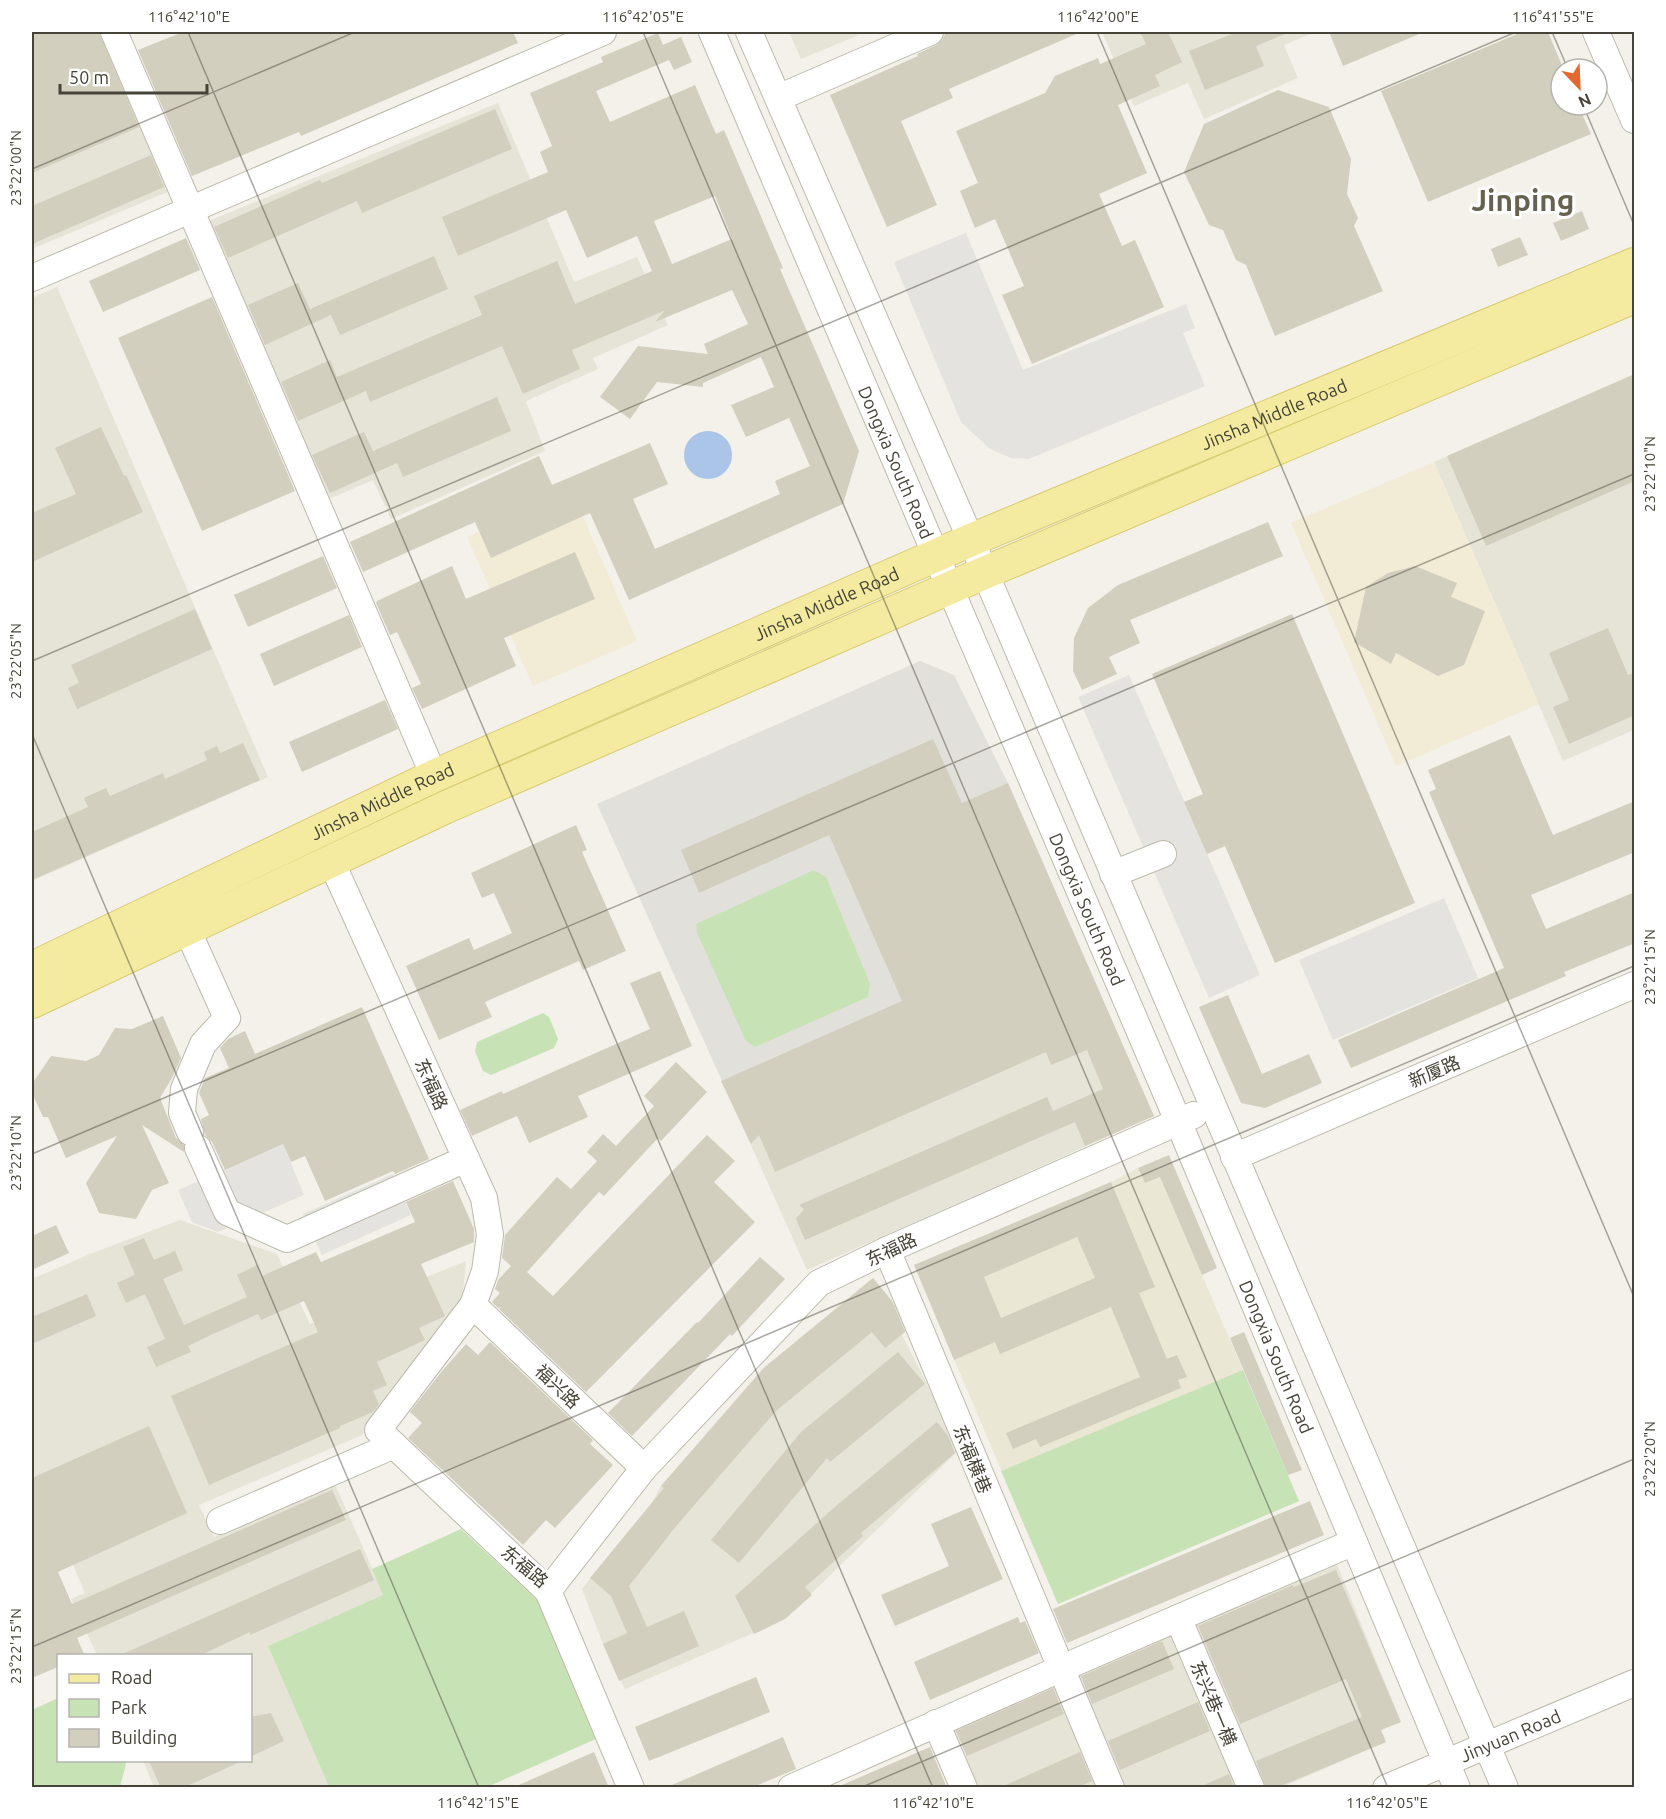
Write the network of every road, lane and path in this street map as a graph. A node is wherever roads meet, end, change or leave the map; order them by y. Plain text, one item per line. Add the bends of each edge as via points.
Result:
1 (114, 32) edge
2 (603, 32) edge
3 (712, 32) edge
4 (748, 32) edge
5 (930, 32) edge
6 (1596, 32) edge
7 (778, 98) junction
8 (1635, 120) edge
9 (191, 209) junction
10 (1635, 264) edge
11 (32, 278) edge
12 (1635, 297) edge
13 (971, 540) junction
14 (937, 556) junction
15 (984, 573) junction
16 (950, 588) junction
17 (434, 776) junction
18 (1163, 854) dead end
19 (331, 861) junction
20 (1113, 874) junction
21 (186, 929) junction
22 (32, 968) edge
23 (1635, 985) edge
24 (32, 1002) edge
25 (1214, 1107) junction
26 (1178, 1121) junction
27 (1234, 1157) junction
28 (466, 1159) junction
29 (887, 1250) junction
30 (473, 1305) junction
31 (394, 1445) junction
32 (644, 1468) junction
33 (220, 1521) dead end
34 (1354, 1542) junction
35 (548, 1591) junction
36 (1178, 1618) junction
37 (1060, 1669) junction
38 (1635, 1683) edge
39 (936, 1723) junction
40 (1488, 1746) junction
41 (1447, 1762) junction
42 (801, 1786) edge
43 (631, 1788) edge
44 (964, 1788) edge
45 (1111, 1788) edge
46 (1251, 1788) edge
47 (1386, 1788) edge
48 (1457, 1788) edge
49 (1505, 1788) edge

1 - 9 street
2 - 9 street
3 - 14 street, Dongxia South Road
4 - 7 street, Dongxia South Road
5 - 7 street
6 - 8 street
7 - 13 street, Dongxia South Road
9 - 11 street
9 - 17 street
10 - 13 main road, Jinsha Middle Road
12 - 15 main road, Jinsha Middle Road
13 - 14 main road, Jinsha Middle Road
13 - 15 street, Dongxia South Road
14 - 16 street, Dongxia South Road
14 - 17 main road, Jinsha Middle Road
15 - 16 main road, Jinsha Middle Road
15 - 20 street, Dongxia South Road
16 - 19 main road, Jinsha Middle Road
16 - 26 street, Dongxia South Road
17 - 22 main road, Jinsha Middle Road
18 - 20 street
19 - 21 main road, Jinsha Middle Road
19 - 28 street, 东福路
20 - 25 street, Dongxia South Road
21 - 24 main road, Jinsha Middle Road
21 - 28 street via 227,1018 203,1044 184,1089 182,1113 227,1212 287,1239
23 - 27 street, 新厦路
25 - 26 street, 东福路
25 - 27 street, Dongxia South Road
26 - 29 street, 东福路
26 - 34 street, Dongxia South Road
27 - 40 street, Dongxia South Road
28 - 30 street, 东福路 via 484,1198 490,1234 485,1271
29 - 32 street, 东福路 via 819,1283
29 - 37 street, 东福横巷
30 - 31 street, 东福路 via 378,1430
30 - 32 street, 福兴路
31 - 33 street
31 - 35 street, 东福路
32 - 35 street, 东福路
34 - 36 street
34 - 41 street, Dongxia South Road
35 - 43 street
36 - 37 street
36 - 46 street, 东兴巷一横
37 - 39 street
37 - 45 street
38 - 40 street, Jinyuan Road
39 - 42 street
39 - 44 street
40 - 41 street, Jinyuan Road
40 - 49 street, Dongxia South Road
41 - 47 street, Jinyuan Road
41 - 48 street, Dongxia South Road

